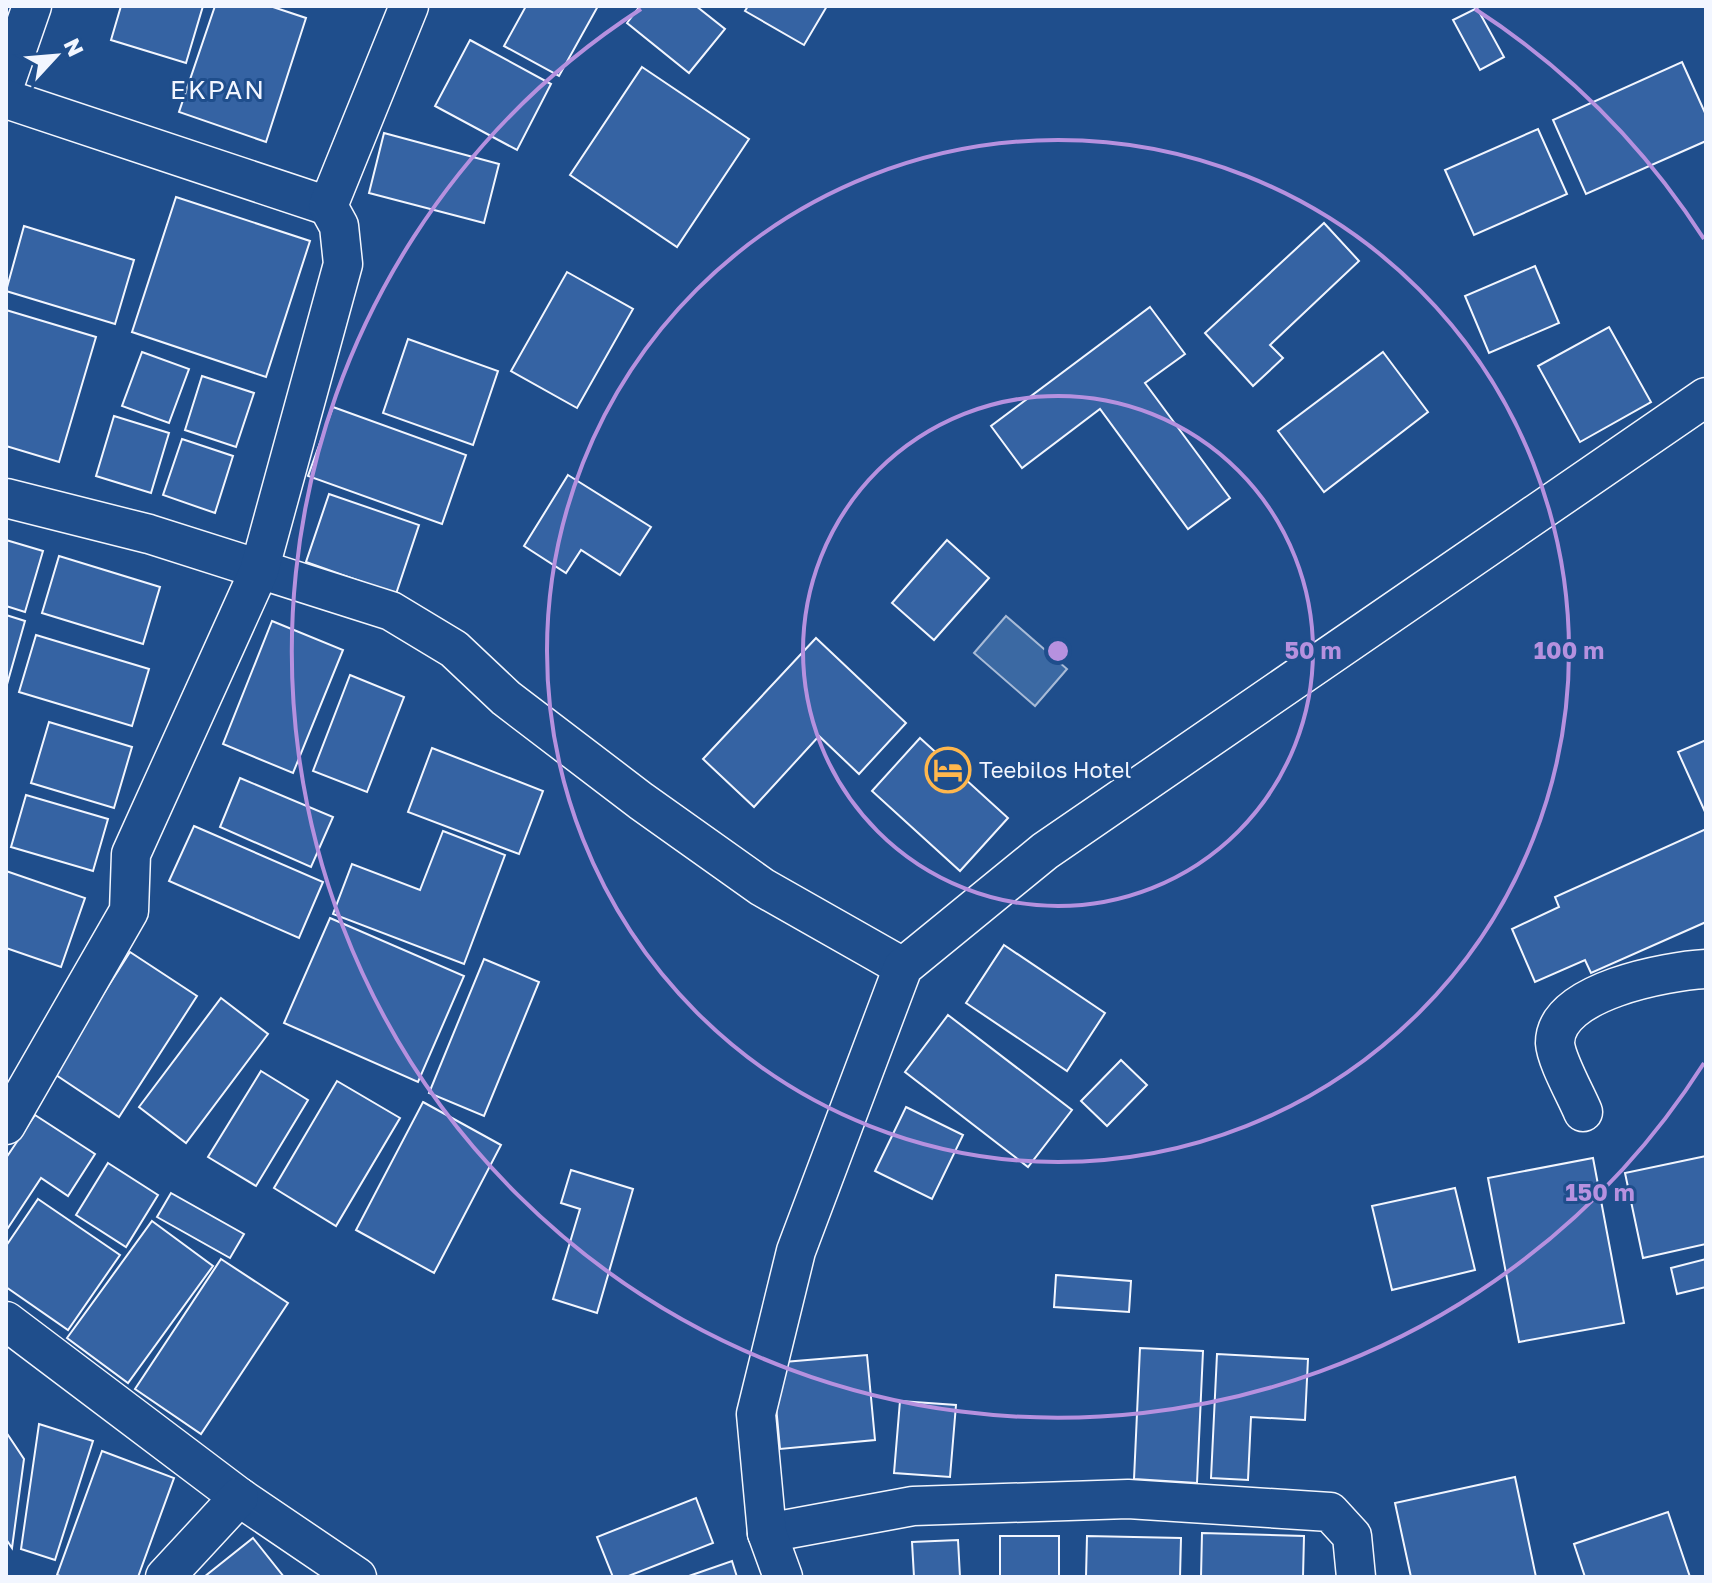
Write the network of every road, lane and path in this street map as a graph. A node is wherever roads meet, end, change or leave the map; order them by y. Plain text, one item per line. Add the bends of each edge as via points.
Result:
1 (32, 6) edge
2 (409, 6) edge
3 (6, 81) edge
4 (6, 99) edge
5 (328, 206) junction
6 (1706, 397) edge
7 (6, 498) edge
8 (259, 571) junction
9 (1703, 966) edge
10 (903, 967) junction
11 (1583, 1112) dead end
12 (6, 1125) edge
13 (6, 1321) edge
14 (239, 1497) junction
15 (767, 1533) junction
16 (165, 1577) edge
17 (357, 1577) edge
18 (783, 1577) edge
19 (1356, 1577) edge

1 - 3 street
2 - 5 street
4 - 5 street
5 - 8 street via 339,226 343,264
6 - 10 street via 1045,851
7 - 8 street via 149,534
8 - 10 street via 391,611 454,649 506,698 653,810 762,887
8 - 12 street via 131,854 129,911
9 - 11 street via 1658,973 1601,994 1569,1012 1558,1025 1555,1045
10 - 15 street via 796,1251 756,1414
13 - 14 street
14 - 16 street
14 - 17 street
15 - 18 street
15 - 19 street via 913,1506 1128,1499 1330,1512 1352,1536

